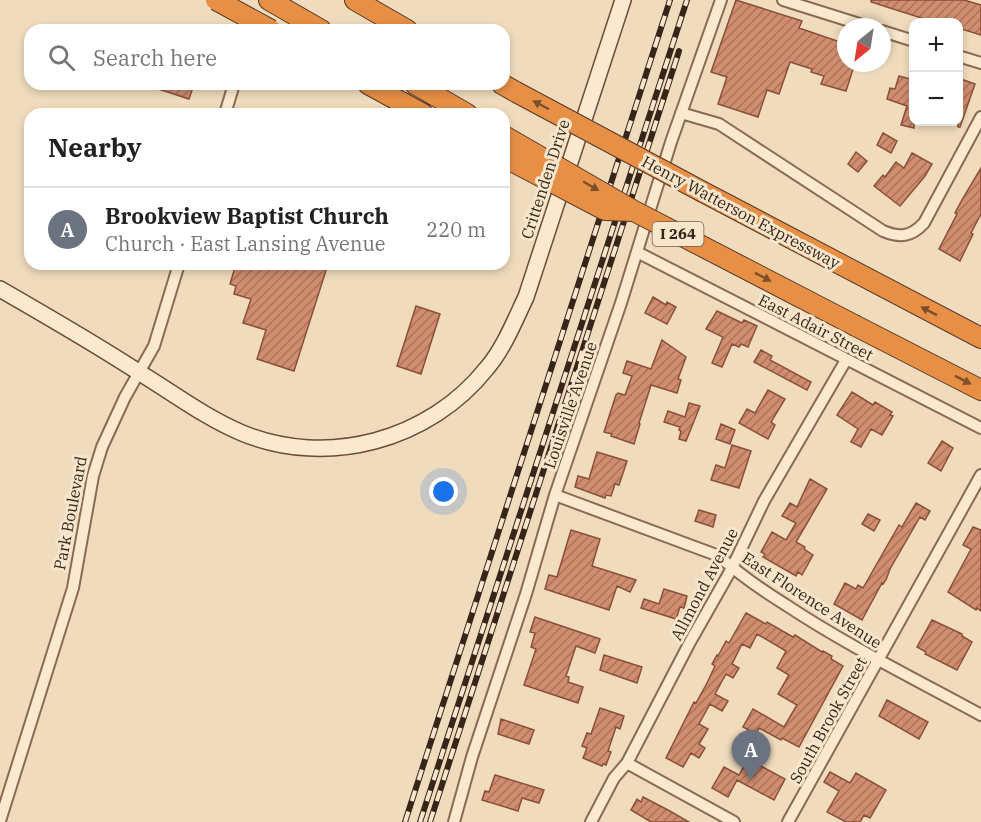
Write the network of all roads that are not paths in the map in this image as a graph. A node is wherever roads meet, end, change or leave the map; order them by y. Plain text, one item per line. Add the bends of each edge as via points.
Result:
1 (216, 0) edge
2 (262, 0) edge
3 (269, 0) edge
4 (355, 0) edge
5 (623, 0) edge
6 (721, 0) edge
7 (783, 0) edge
8 (840, 18) edge
9 (254, 24) edge
10 (260, 24) edge
11 (311, 24) edge
12 (397, 24) edge
13 (891, 34) edge
14 (909, 39) edge
15 (963, 58) edge
16 (981, 63) edge
17 (510, 88) edge
18 (232, 90) edge
19 (379, 90) edge
20 (425, 90) edge
21 (227, 108) edge
22 (412, 108) edge
23 (457, 108) edge
24 (681, 113) junction
25 (981, 117) edge
26 (510, 139) edge
27 (510, 160) edge
28 (634, 211) junction
29 (637, 252) junction
30 (177, 270) edge
31 (0, 289) edge
32 (981, 338) edge
33 (846, 360) junction
34 (140, 372) junction
35 (981, 390) edge
36 (981, 429) edge
37 (981, 475) edge
38 (555, 495) junction
39 (732, 568) junction
40 (878, 661) junction
41 (981, 715) edge
42 (627, 763) junction
43 (0, 821) edge
44 (454, 822) edge
45 (591, 822) edge
46 (734, 822) edge
47 (788, 822) edge

1 - 10 highway, bridge
2 - 9 street
3 - 11 highway
4 - 12 highway
5 - 34 main road, Crittenden Drive via 526,297 488,368 446,408 385,440 342,447 285,446 234,429
6 - 24 street, Louisville Avenue
7 - 8 street
13 - 14 street
15 - 16 street
32 -> 17 highway, Henry Watterson Expressway, bridge
18 - 21 street
19 - 22 highway
20 - 23 highway
24 - 25 street via 719,124 883,231 905,236 924,223
24 - 29 street, Louisville Avenue
26 -> 28 highway, I 264, bridge
27 - 28 highway, bridge via 605,210
28 -> 35 highway, I 264, bridge
29 - 33 street, East Adair Street
29 - 38 street, Louisville Avenue
30 - 34 street, Park Boulevard via 154,346
31 - 34 main road
33 - 36 street, East Adair Street
33 - 39 street, Allmond Avenue via 764,501
34 - 43 street, Park Boulevard via 106,436 93,476 73,588
37 - 40 street, South Brook Street
38 - 39 street, East Florence Avenue via 719,556
38 - 44 street, Louisville Avenue
39 - 40 street, East Florence Avenue
39 - 42 street, Allmond Avenue
40 - 41 street, East Florence Avenue
40 - 47 street, South Brook Street
42 - 45 street, Allmond Avenue via 614,778
42 - 46 street

